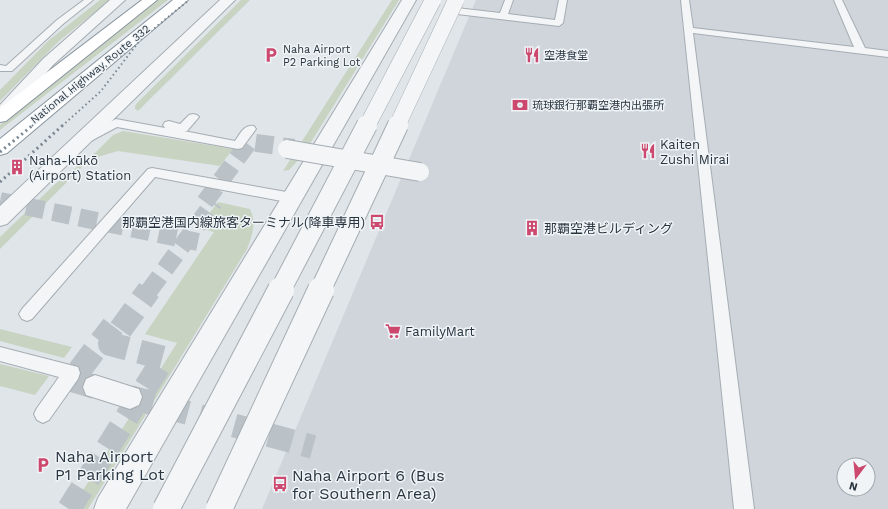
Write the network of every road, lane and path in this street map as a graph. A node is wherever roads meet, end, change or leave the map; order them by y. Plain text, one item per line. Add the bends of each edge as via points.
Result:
1 (89, 0) edge
2 (118, 0) edge
3 (150, 0) edge
4 (181, 0) edge
5 (228, 0) edge
6 (409, 0) edge
7 (509, 0) edge
8 (563, 0) edge
9 (685, 0) edge
10 (838, 0) edge
11 (452, 3) edge
12 (503, 16) junction
13 (688, 30) junction
14 (861, 51) junction
15 (888, 54) edge
16 (4, 69) edge
17 (0, 77) edge
18 (0, 116) edge
19 (109, 116) junction
20 (193, 117) dead end
21 (250, 128) dead end
22 (83, 140) junction
23 (0, 149) edge
24 (287, 149) tunnel mouth
25 (420, 172) dead end
26 (292, 198) junction
27 (0, 218) edge
28 (27, 314) dead end
29 (0, 354) edge
30 (95, 387) tunnel mouth
31 (130, 397) tunnel mouth
32 (43, 414) dead end
33 (110, 509) edge
34 (166, 509) edge
35 (219, 509) edge
36 (233, 509) edge
37 (744, 509) edge

1 - 16 lane
2 - 18 street via 48,62
3 - 18 highway, National Highway Route 332
4 - 23 highway, National Highway Route 332
5 - 19 street
6 - 26 street
7 - 12 lane
8 - 12 lane via 559,23
9 - 13 lane
10 - 14 lane
11 - 12 lane
11 - 34 street, bridge
11 - 35 street, bridge
11 - 36 street
13 - 14 lane
13 - 37 lane
14 - 15 lane
16 - 17 lane
19 - 20 lane via 183,128
19 - 22 street
21 - 22 lane via 238,144 116,123
22 - 27 street
24 - 25 street, bridge
26 - 28 lane via 152,172
26 - 33 street
29 - 32 lane via 72,373
30 - 31 street

